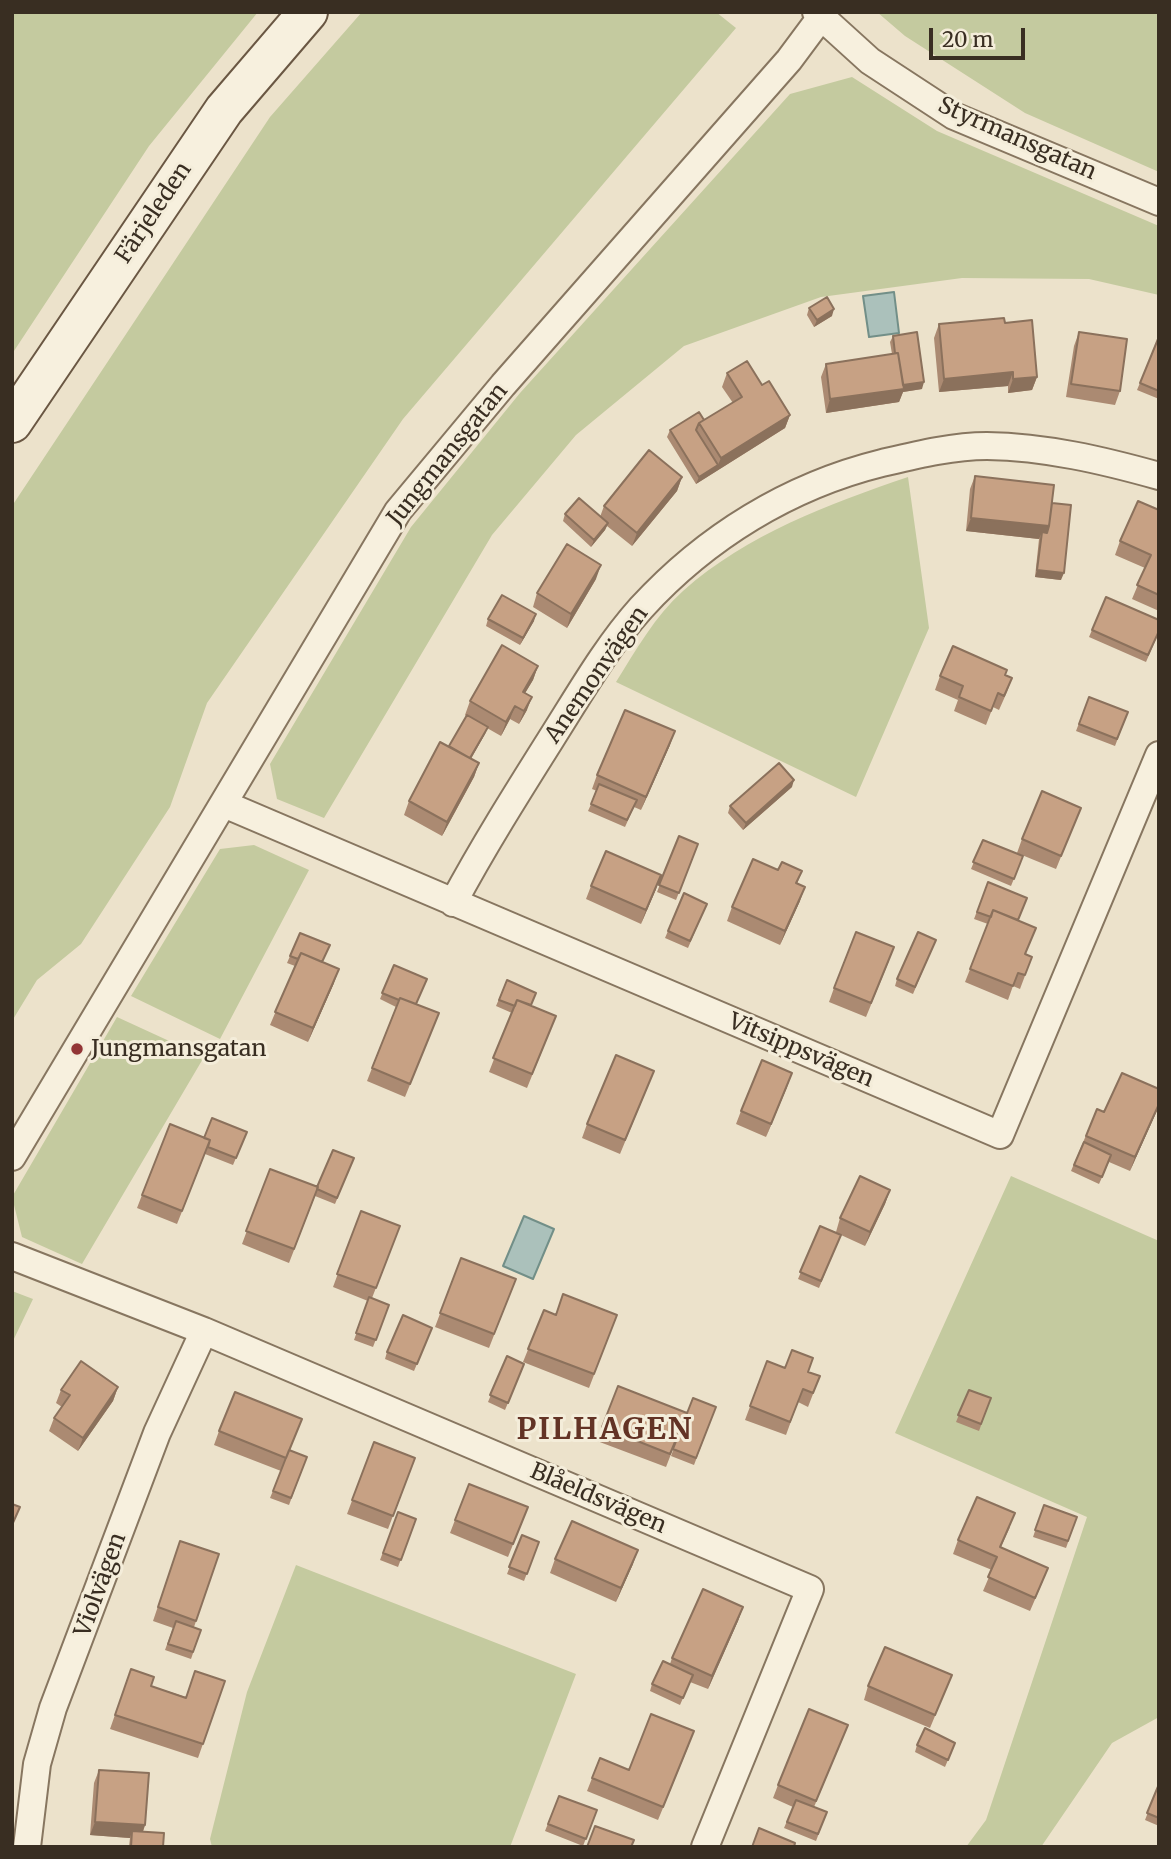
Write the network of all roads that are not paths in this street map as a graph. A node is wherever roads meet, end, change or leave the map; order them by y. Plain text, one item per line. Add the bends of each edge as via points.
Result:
1 (308, 12) edge
2 (819, 15) edge
3 (1159, 202) edge
4 (12, 423) edge
5 (1159, 476) edge
6 (1159, 755) edge
7 (224, 804) junction
8 (453, 903) junction
9 (12, 1157) edge
10 (12, 1256) edge
11 (204, 1331) junction
12 (27, 1847) edge
13 (705, 1847) edge

1 - 4 main road, Färjeleden via 224,110
2 - 3 street, Styrmansgatan via 870,61 954,116
2 - 7 street, Jungmansgatan via 789,60 398,511
5 - 8 street, Anemonvägen via 1054,451 985,446 917,454 841,473 728,531 640,609 603,657
6 - 8 street, Vitsippsvägen via 1000,1135
7 - 8 street, Vitsippsvägen
7 - 9 street, Jungmansgatan
10 - 11 street, Blåeldsvägen
11 - 12 street, Violvägen via 157,1433 54,1709 37,1764
11 - 13 street, Blåeldsvägen via 810,1589

